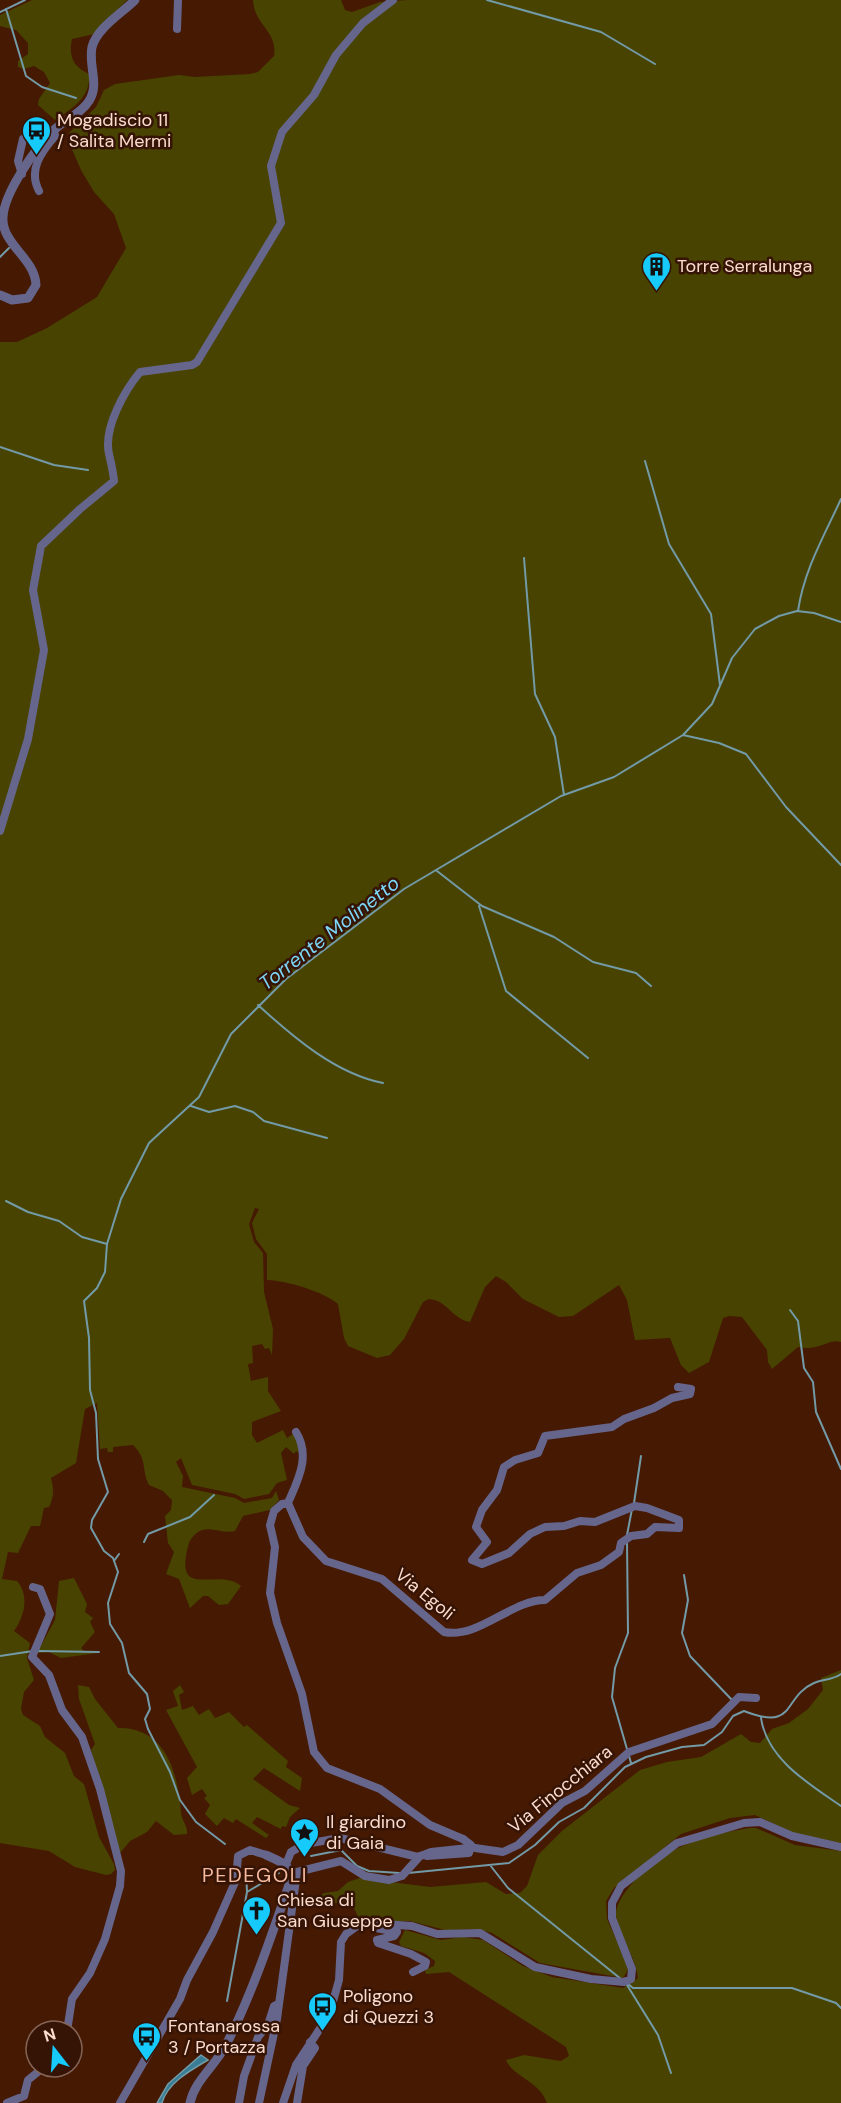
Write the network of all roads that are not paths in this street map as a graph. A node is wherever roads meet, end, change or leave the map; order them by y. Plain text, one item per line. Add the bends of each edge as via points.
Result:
1 (135, 0) edge
2 (178, 0) edge
3 (393, 0) edge
4 (177, 29) dead end
5 (54, 130) junction
6 (23, 138) dead end
7 (22, 174) junction
8 (39, 191) dead end
9 (0, 295) edge
10 (0, 831) edge
11 (678, 1387) dead end
12 (296, 1432) dead end
13 (288, 1503) junction
14 (33, 1587) dead end
15 (756, 1698) dead end
16 (841, 1847) edge
17 (266, 1855) joint
18 (416, 1858) junction
19 (286, 1864) junction
20 (294, 1873) junction
21 (369, 1923) junction
22 (413, 1972) dead end
23 (279, 2003) junction
24 (69, 2019) edge
25 (310, 2042) junction
26 (29, 2079) edge
27 (6, 2103) edge
28 (120, 2103) edge
29 (190, 2103) edge
30 (239, 2103) edge
31 (259, 2103) edge
32 (283, 2103) edge
33 (297, 2103) edge

1 - 5 street via 93,45 94,89 87,104
2 - 4 street
3 - 10 street via 363,23 336,55 314,95 282,132 271,166 281,223 197,362 192,366 140,372 136,376 117,405 110,435 114,481 42,546 33,590 44,650 28,739
5 - 7 street
5 - 8 street via 56,136 41,154 33,177
6 - 7 street via 18,161
7 - 9 street via 4,206 3,225 34,271 36,285 28,298
11 - 13 street, Via Egoli via 691,1389 690,1394 672,1398 612,1427 545,1436 538,1453 504,1467 497,1490 482,1510 476,1527 487,1542 472,1560 490,1562 545,1527 595,1522 635,1506 679,1520 680,1526 656,1527 646,1534 631,1536 621,1543 619,1552 601,1565 577,1573 545,1600 532,1600 484,1623 448,1633 436,1628 382,1579 326,1561 303,1537
12 - 13 street via 304,1453 299,1483
13 - 18 street, bridge via 274,1510 270,1525 275,1547 270,1593 302,1694 314,1752 327,1768 380,1789 430,1825 471,1845 469,1853
14 - 24 street via 40,1589 50,1617 32,1657 49,1675 62,1710 82,1737 121,1871 105,1939 90,1973 72,1999
15 - 18 street, Via Finocchiara via 739,1697 712,1724 629,1752 585,1791 562,1803 518,1845 503,1852 471,1848 431,1852
16 - 21 street via 792,1836 760,1822 676,1843 621,1886 612,1903 612,1918 632,1969 631,1979 624,1982 535,1967 480,1933 437,1934 412,1926
17 - 19 street
17 - 28 street via 250,1850 238,1856 237,1874 213,1932 180,1999
18 - 19 street, Via Finocchiara via 340,1838 305,1844 291,1852
18 - 20 street via 402,1876 389,1880 365,1876 347,1862 338,1861
19 - 20 street
20 - 23 street via 297,1887
20 - 29 street via 228,2042 194,2089
21 - 22 street via 371,1928 397,1932 379,1938 378,1943 426,1962
21 - 25 street via 351,1930 341,1942 339,1980 332,2005
23 - 30 street via 258,2037
23 - 31 street
25 - 32 street via 296,2065
25 - 33 street via 315,2048 303,2066
26 - 27 street via 24,2096

